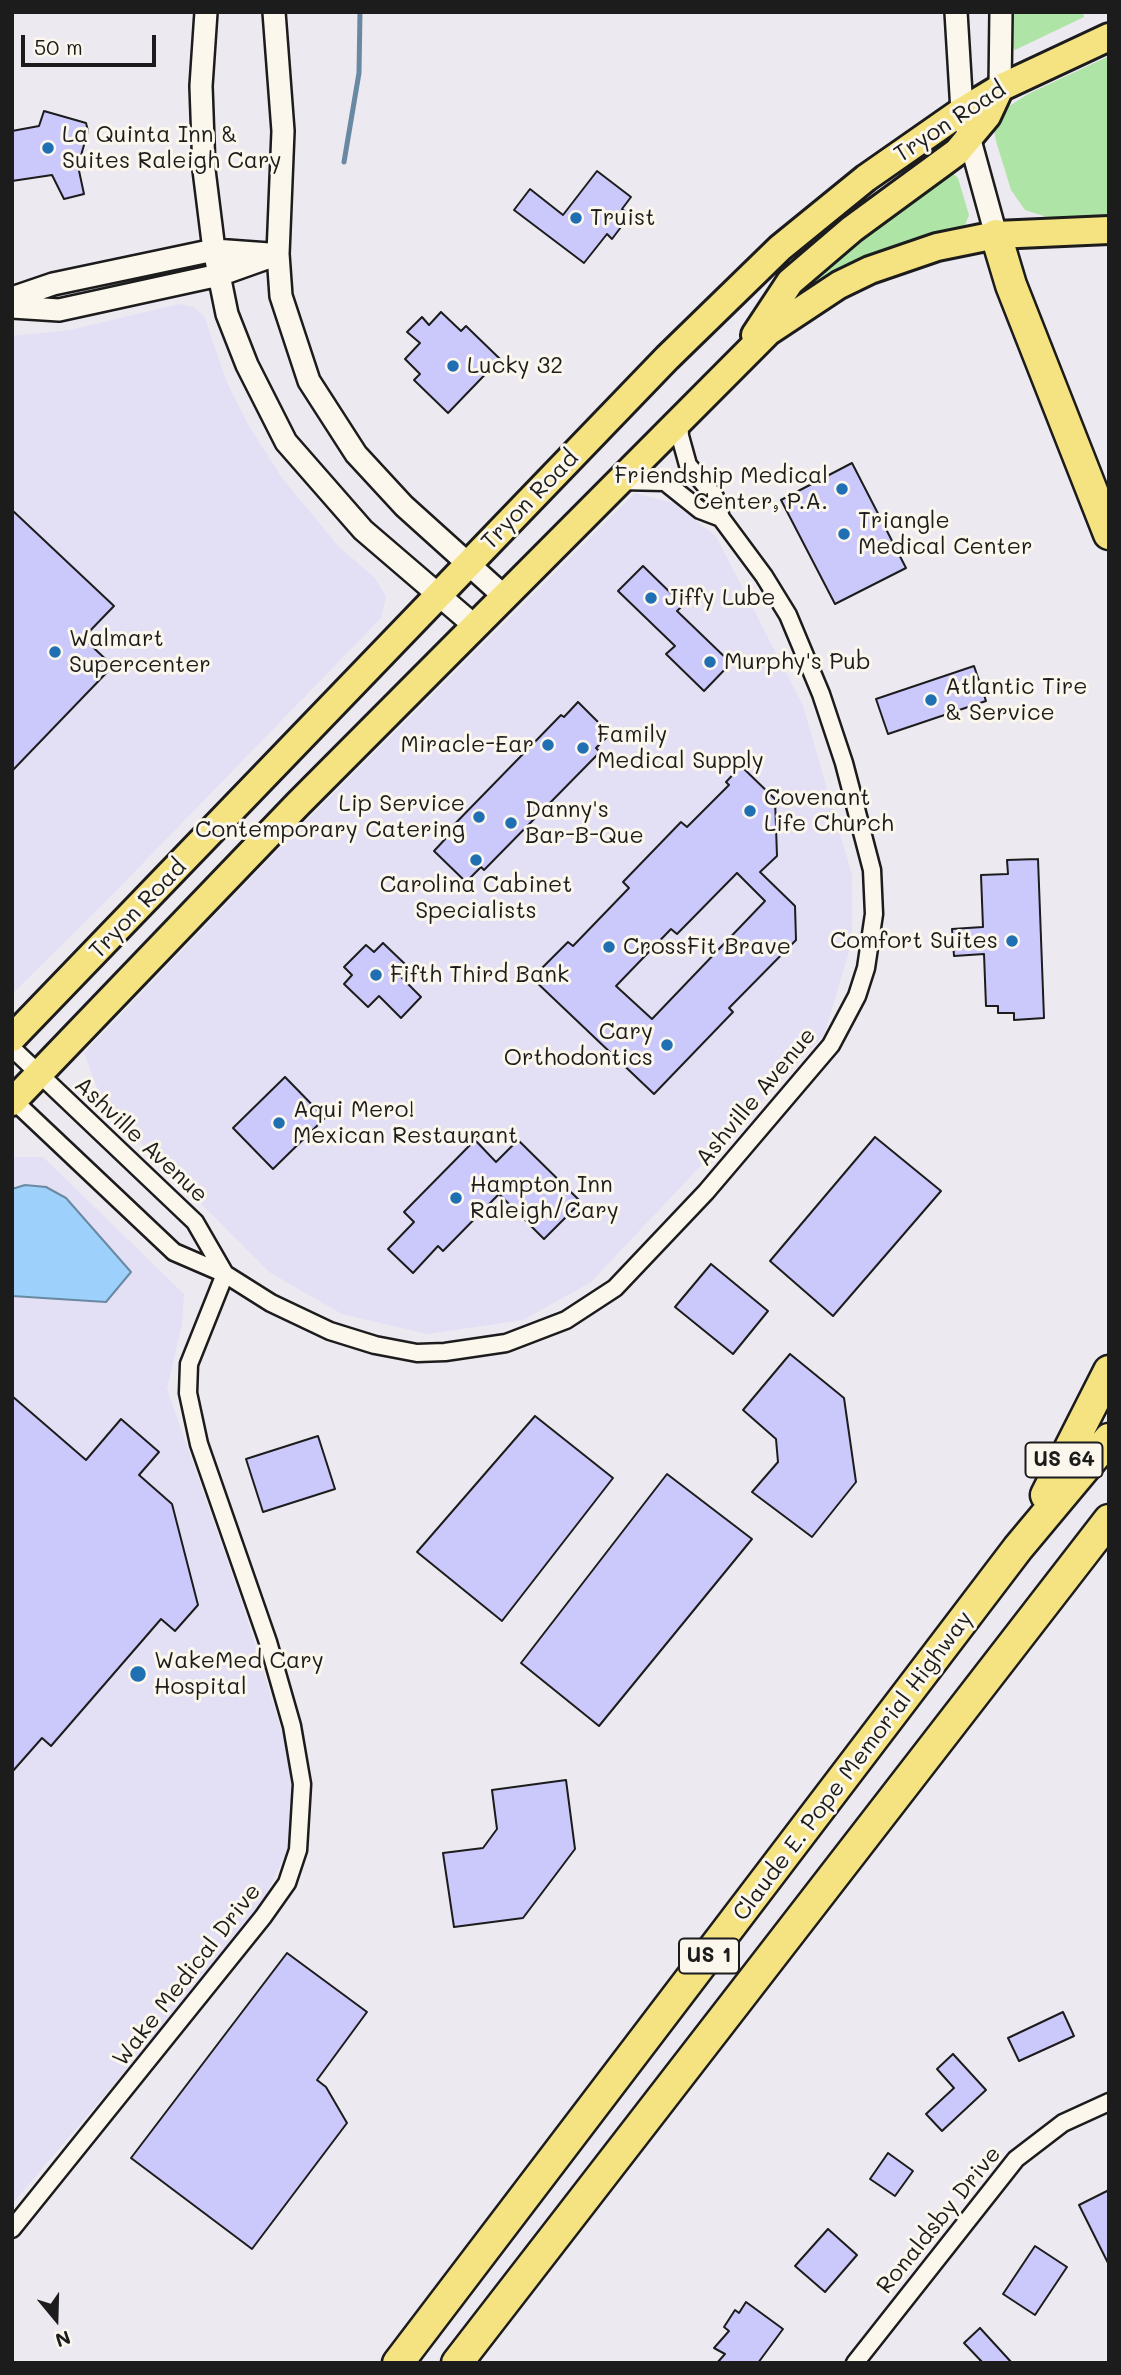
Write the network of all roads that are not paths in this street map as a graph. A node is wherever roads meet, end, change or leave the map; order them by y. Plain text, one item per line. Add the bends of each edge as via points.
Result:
1 (206, 12) edge
2 (274, 12) edge
3 (956, 12) edge
4 (1001, 12) edge
5 (1109, 37) edge
6 (1000, 88) junction
7 (962, 111) junction
8 (970, 139) junction
9 (1109, 230) edge
10 (996, 235) junction
11 (214, 250) junction
12 (278, 254) junction
13 (219, 275) junction
14 (12, 298) edge
15 (12, 307) edge
16 (740, 357) junction
17 (679, 420) junction
18 (620, 481) junction
19 (721, 518) junction
20 (1109, 534) edge
21 (468, 565) junction
22 (439, 596) junction
23 (506, 598) junction
24 (476, 627) junction
25 (12, 1038) edge
26 (12, 1048) edge
27 (38, 1074) junction
28 (13, 1100) edge
29 (225, 1274) junction
30 (1109, 1371) edge
31 (1109, 1439) edge
32 (1109, 1520) edge
33 (1018, 1548) junction
34 (1109, 2102) edge
35 (12, 2230) edge
36 (398, 2363) edge
37 (457, 2363) edge
38 (855, 2363) edge

1 - 11 street via 201,86 204,170
2 - 12 street via 284,131
3 - 7 street
4 - 6 street
5 - 6 main road, Tryon Road
6 - 7 main road, Tryon Road
6 - 8 main road
7 - 8 street
7 - 21 main road, Tryon Road via 866,178 780,248
8 - 10 street
8 - 16 main road via 790,282
9 - 10 main road, Tryon Road
10 - 16 main road, Tryon Road via 937,247 870,270 807,304
10 - 20 highway via 1011,285
11 - 12 street
11 - 13 street
11 - 14 street via 53,284
12 - 13 street
12 - 21 street via 281,296 295,345 331,419 404,506
13 - 15 street via 59,310
13 - 22 street via 227,314 247,365 286,442 363,530
16 - 17 main road, Tryon Road
17 - 18 main road, Tryon Road
17 - 19 street, Ashville Avenue via 688,465 715,496
18 - 19 street, Ashville Avenue via 665,482 700,510
18 - 23 main road, Tryon Road
19 - 29 street, Ashville Avenue via 788,615 845,763 872,870 874,914 866,968 831,1045 706,1192 615,1288 537,1333 506,1343 417,1353 330,1331
21 - 22 main road, Tryon Road
21 - 23 street
22 - 24 street
22 - 25 main road, Tryon Road
23 - 24 main road, Tryon Road
24 - 27 main road, Tryon Road
26 - 27 street, Ashville Avenue
27 - 28 main road, Tryon Road
27 - 29 street, Ashville Avenue via 195,1222
28 - 29 street, Ashville Avenue via 174,1252
29 - 35 street, Wake Medical Drive via 189,1364 188,1393 199,1444 268,1642 292,1726 302,1784 298,1850 287,1883 264,1917
30 - 33 highway, US 64
31 - 33 highway, Claude E. Pope Memorial Highway / US 1
32 - 37 highway, US 1
33 - 36 highway, Claude E. Pope Memorial Highway / US 1
34 - 38 street, Ronaldsby Drive via 1063,2123 1016,2159

